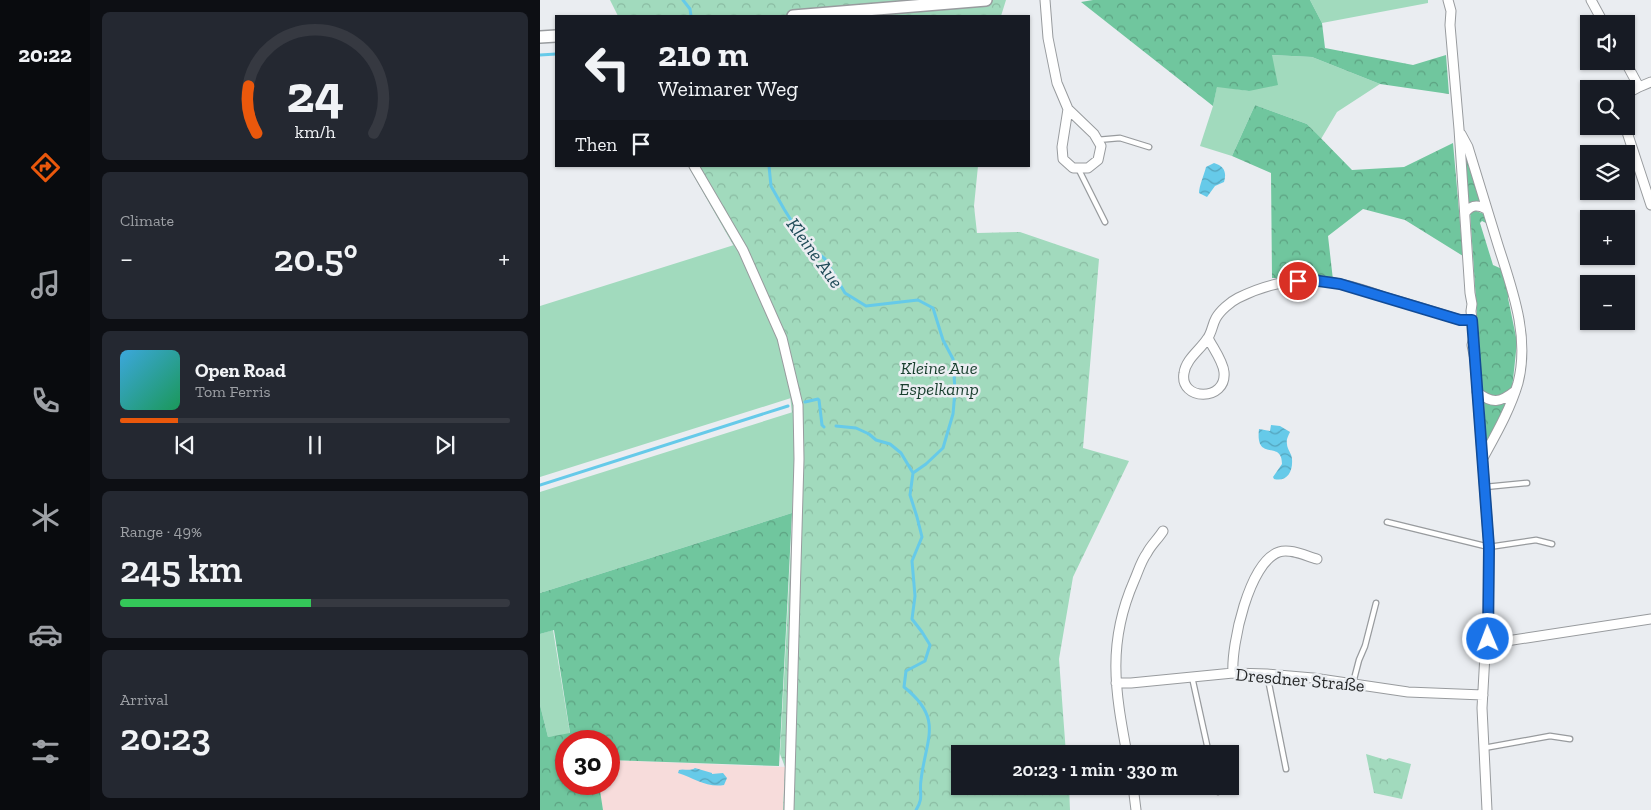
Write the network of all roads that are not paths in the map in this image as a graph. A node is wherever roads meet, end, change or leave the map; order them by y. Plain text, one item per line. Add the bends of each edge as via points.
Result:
1 (986, 0) edge
2 (1044, 0) edge
3 (1448, 0) edge
4 (1591, 0) edge
5 (805, 15) edge
6 (1599, 15) edge
7 (555, 36) edge
8 (540, 37) edge
9 (1630, 70) edge
10 (1651, 82) edge
11 (1639, 87) junction
12 (1635, 89) edge
13 (1068, 109) junction
14 (1459, 129) junction
15 (1628, 135) edge
16 (1097, 140) junction
17 (1149, 147) dead end
18 (695, 167) edge
19 (1078, 168) junction
20 (1651, 205) edge
21 (1486, 208) junction
22 (1465, 213) junction
23 (1105, 222) dead end
24 (1472, 320) junction
25 (1208, 338) junction
26 (1515, 391) junction
27 (1477, 392) junction
28 (1483, 458) junction
29 (1527, 483) dead end
30 (1485, 487) junction
31 (1387, 522) dead end
32 (1163, 532) dead end
33 (1552, 544) dead end
34 (1489, 547) junction
35 (1316, 559) dead end
36 (1376, 603) dead end
37 (1651, 619) edge
38 (1487, 644) junction
39 (1233, 673) junction
40 (1266, 674) junction
41 (1192, 677) junction
42 (1116, 683) junction
43 (1353, 683) junction
44 (1483, 695) junction
45 (1570, 739) dead end
46 (1125, 745) edge
47 (1207, 745) edge
48 (1484, 748) junction
49 (1286, 769) dead end
50 (1134, 795) edge
51 (789, 810) edge
52 (1136, 810) edge
53 (1488, 810) edge

1 - 5 street
2 - 13 street via 1057,83
3 - 14 street
4 - 6 street
7 - 8 street
9 - 11 street
10 - 11 street
11 - 12 street
13 - 16 street
13 - 19 street via 1063,159 1073,168
14 - 21 street via 1468,147
14 - 22 street
15 - 20 street
16 - 17 lane via 1120,138
16 - 19 street via 1101,146 1098,160 1088,168
18 - 51 street via 743,250 782,338 798,405
19 - 23 lane
21 - 22 street via 1471,206
21 - 26 street via 1517,307 1522,340 1521,367
22 - 24 street
24 - 25 street via 1460,320 1340,284 1312,280 1258,288 1232,301 1216,317
24 - 27 street
25 - 25 street via 1187,363 1183,374 1192,392 1201,395 1220,388 1223,381 1224,372
26 - 27 street via 1502,400 1494,401
26 - 28 street via 1508,413
27 - 28 street
28 - 30 street
29 - 30 lane
30 - 34 street
31 - 34 lane
32 - 42 street via 1146,554 1125,601 1116,637
33 - 34 lane via 1536,540
34 - 38 street
35 - 39 street via 1280,551 1263,564 1250,587 1239,626
36 - 43 lane
37 - 38 street
38 - 44 street
39 - 40 street, Dresdner Straße
39 - 41 street, Dresdner Straße
40 - 43 street, Dresdner Straße
40 - 49 lane
41 - 42 street, Dresdner Straße
41 - 47 lane
42 - 46 street
43 - 44 street, Dresdner Straße via 1408,692
44 - 48 street
45 - 48 lane via 1550,736
48 - 53 street
50 - 52 street

